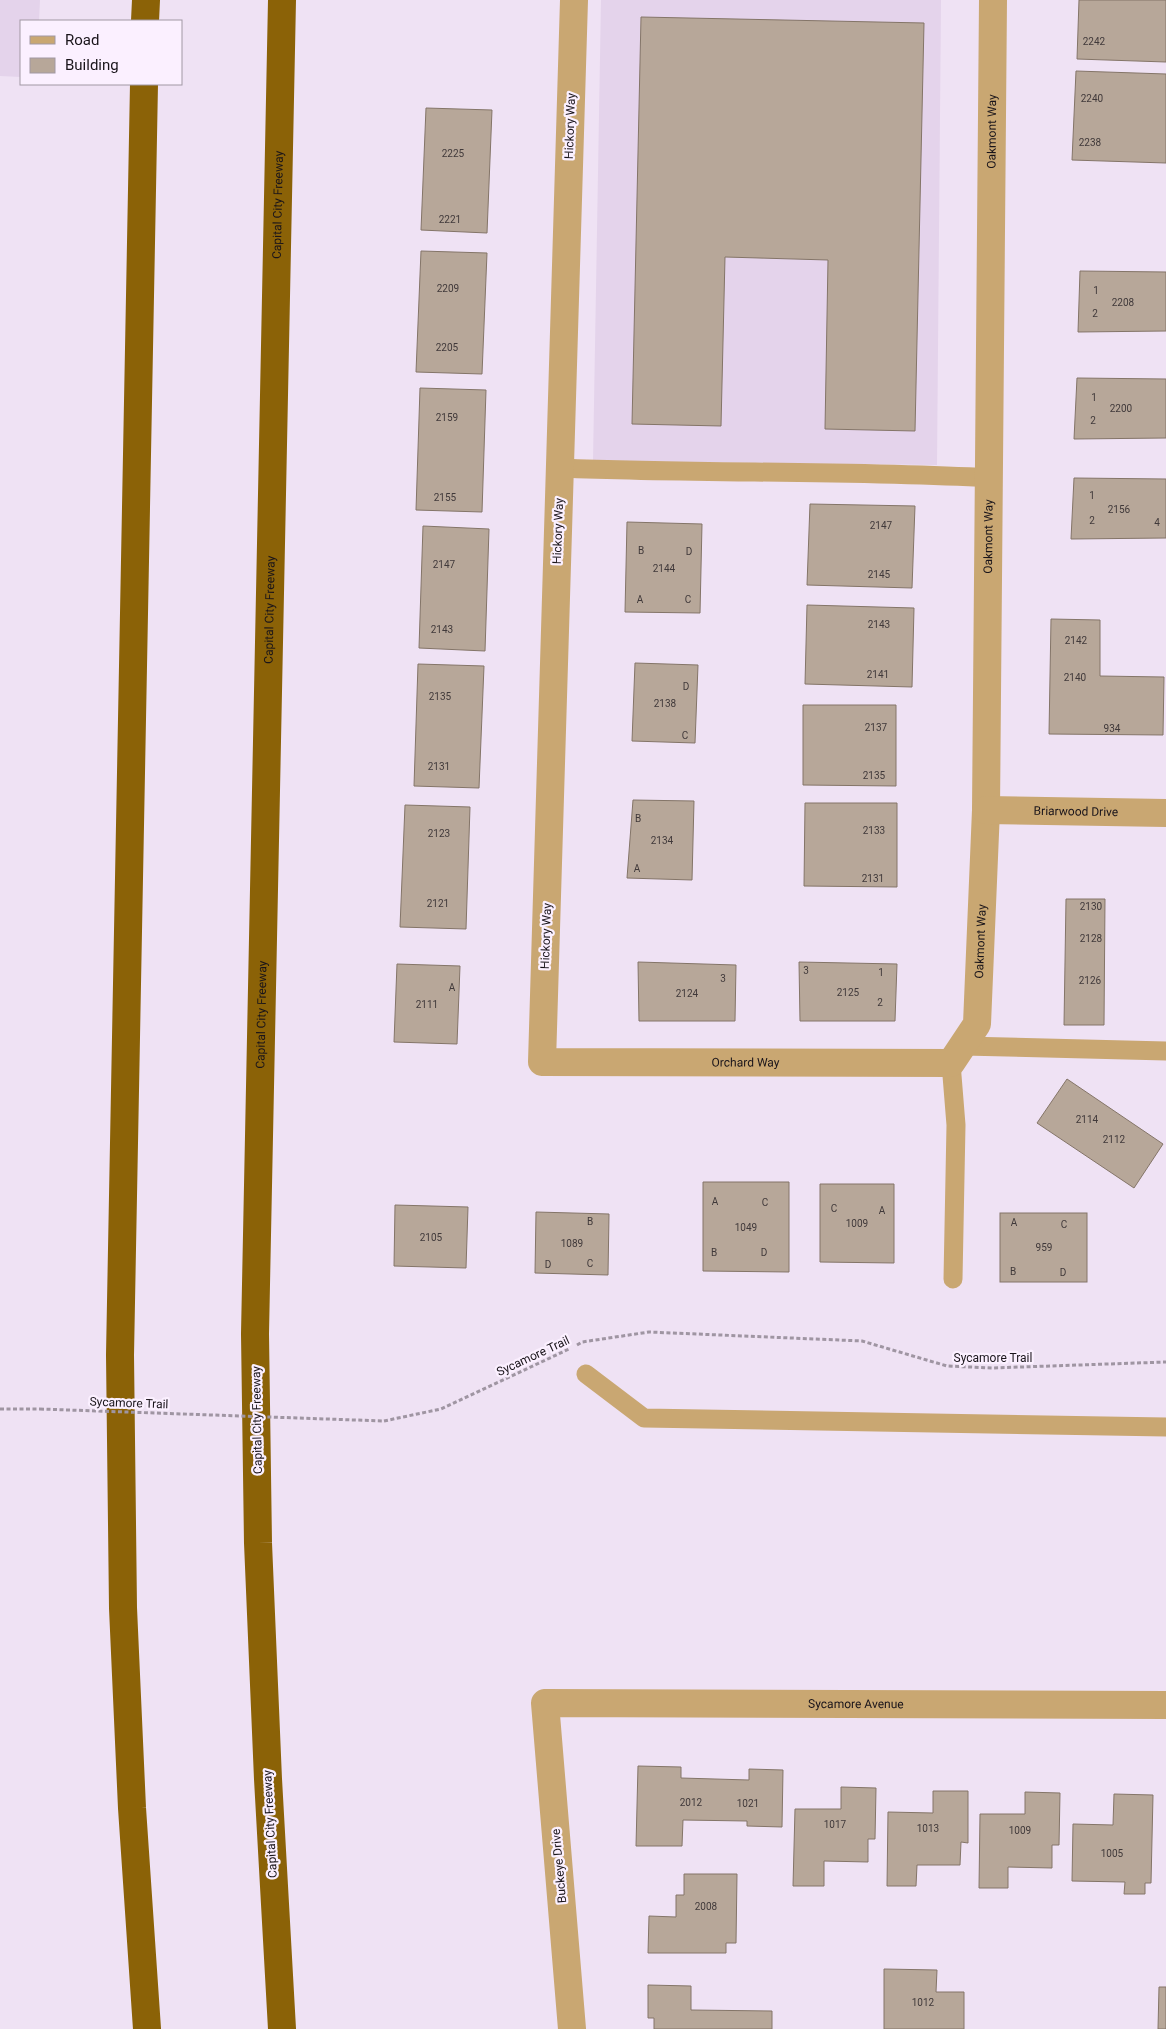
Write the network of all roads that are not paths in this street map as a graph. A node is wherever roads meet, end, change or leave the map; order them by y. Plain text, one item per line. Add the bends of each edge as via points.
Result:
1 (146, 0) edge
2 (282, 0) edge
3 (574, 0) edge
4 (993, 0) edge
5 (146, 20) edge
6 (144, 85) edge
7 (560, 468) junction
8 (989, 478) junction
9 (986, 810) junction
10 (1166, 813) edge
11 (1166, 1052) edge
12 (957, 1055) junction
13 (542, 1062) joint
14 (953, 1279) dead end
15 (586, 1374) dead end
16 (1166, 1427) edge
17 (546, 1703) joint
18 (1166, 1705) edge
19 (147, 2029) edge
20 (282, 2029) edge
21 (572, 2029) edge

1 - 5 highway
2 - 20 highway, Capital City Freeway via 255,1334 258,1543
3 - 7 street, Hickory Way
4 - 8 street, Oakmont Way
6 - 19 highway via 120,1365 123,1608
7 - 8 lane
7 - 13 street, Hickory Way
8 - 9 street, Oakmont Way
9 - 10 street, Briarwood Drive
9 - 12 street, Oakmont Way via 977,1024
11 - 12 lane
12 - 13 street, Orchard Way
12 - 14 lane
15 - 16 lane via 644,1418
17 - 18 street, Sycamore Avenue
17 - 21 street, Buckeye Drive

